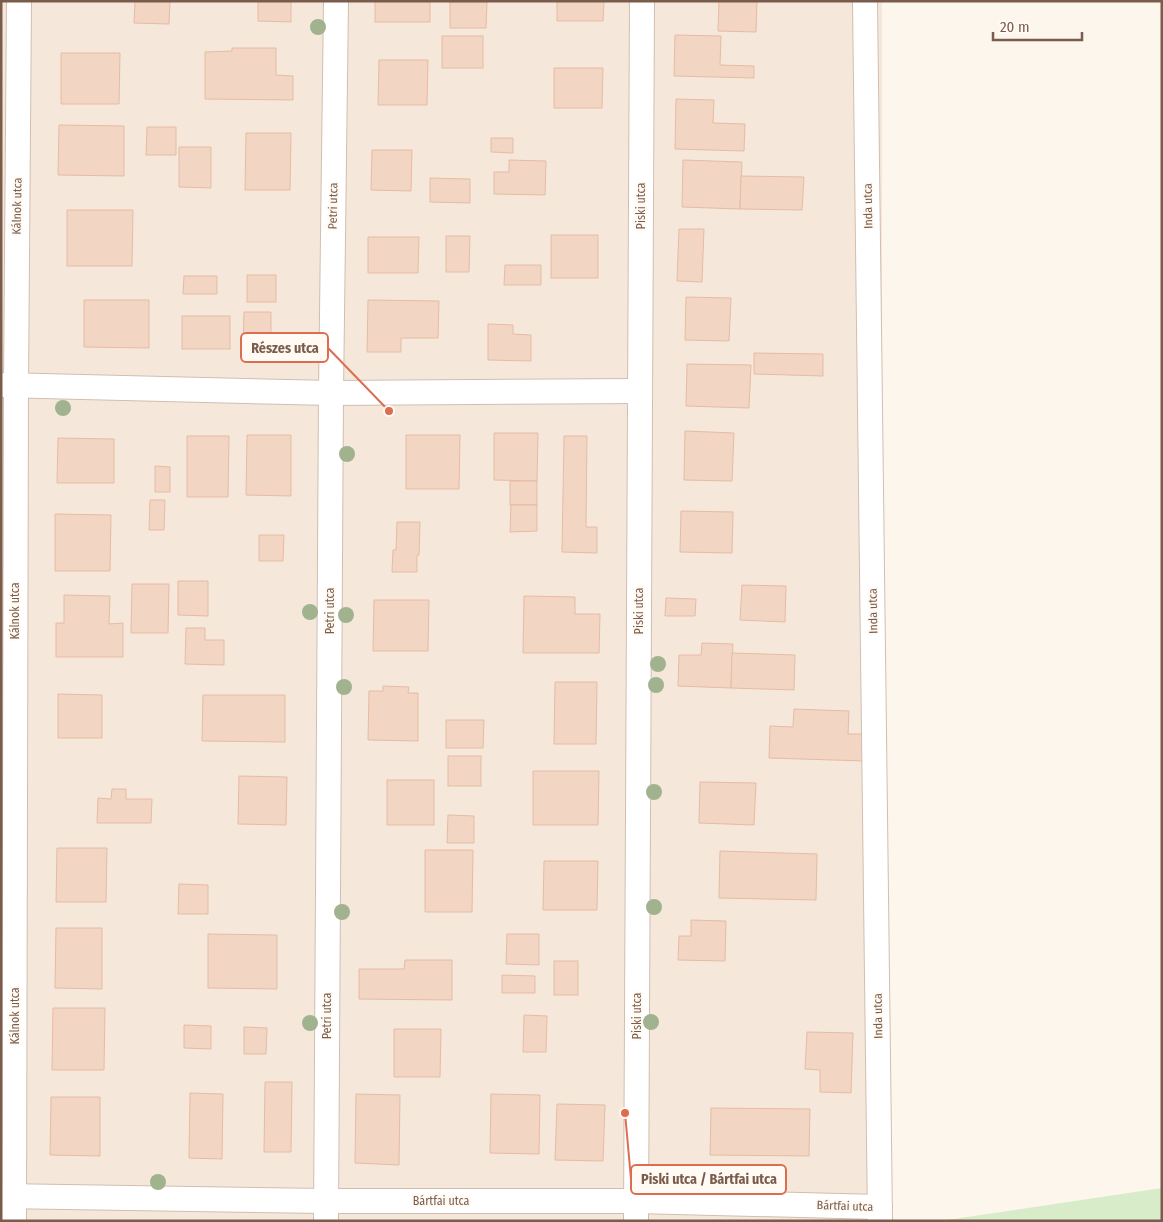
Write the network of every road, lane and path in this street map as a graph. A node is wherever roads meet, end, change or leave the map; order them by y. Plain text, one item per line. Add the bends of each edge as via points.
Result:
1 (19, 1) edge
2 (336, 1) edge
3 (642, 1) edge
4 (866, 1) edge
5 (8, 385) edge
6 (331, 392) junction
7 (640, 392) junction
8 (8, 1196) edge
9 (326, 1211) edge
10 (636, 1211) edge
11 (880, 1214) edge
12 (14, 1221) edge

1 - 5 street, Kálnok utca
2 - 6 street, Petri utca
3 - 7 street, Piski utca
4 - 11 street, Inda utca
5 - 6 street
5 - 8 street, Kálnok utca
6 - 7 street
6 - 9 street, Petri utca
7 - 10 street, Piski utca
8 - 9 street, Bártfai utca
8 - 12 street, Kálnok utca
9 - 10 street, Bártfai utca
10 - 11 street, Bártfai utca

